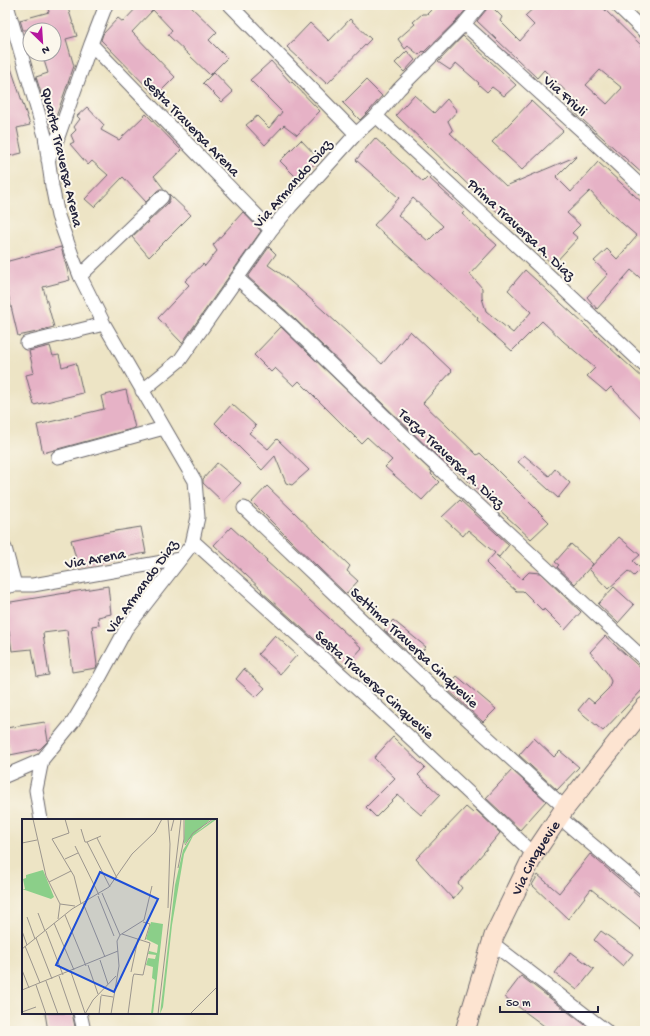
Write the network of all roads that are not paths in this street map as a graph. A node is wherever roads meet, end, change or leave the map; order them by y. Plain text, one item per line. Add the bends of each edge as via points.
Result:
1 (7, 5) edge
2 (106, 5) edge
3 (230, 5) edge
4 (480, 5) edge
5 (617, 5) edge
6 (464, 24) junction
7 (645, 32) edge
8 (91, 44) junction
9 (376, 116) junction
10 (356, 134) junction
11 (48, 160) junction
12 (645, 190) edge
13 (162, 197) dead end
14 (271, 230) junction
15 (80, 276) junction
16 (237, 278) junction
17 (104, 324) junction
18 (27, 343) dead end
19 (645, 366) edge
20 (142, 391) junction
21 (164, 428) junction
22 (58, 456) dead end
23 (244, 508) dead end
24 (193, 541) junction
25 (5, 548) edge
26 (180, 558) junction
27 (10, 586) edge
28 (645, 660) edge
29 (645, 707) edge
30 (42, 760) junction
31 (5, 776) edge
32 (562, 813) junction
33 (42, 819) edge
34 (534, 854) junction
35 (645, 889) edge
36 (492, 943) junction
37 (80, 1014) edge
38 (84, 1031) edge
39 (466, 1031) edge
40 (606, 1031) edge

1 - 11 street, Quarta Traversa Arena via 45,136
2 - 8 street
3 - 10 street
4 - 6 street, Via Armando Diaz
5 - 7 street
6 - 9 street, Via Armando Diaz via 399,89
6 - 12 street, Via Friuli
8 - 11 street
8 - 14 street, Sesta Traversa Arena
9 - 10 street, Via Armando Diaz
9 - 19 street, Prima Traversa A. Diaz
10 - 14 street, Via Armando Diaz
11 - 15 street, Quarta Traversa Arena via 58,216
13 - 15 street
14 - 16 street, Via Armando Diaz
15 - 17 street, Quarta Traversa Arena
16 - 20 street, Via Armando Diaz via 180,360
16 - 28 street, Terza Traversa A. Diaz
17 - 18 street
17 - 20 street, Via Armando Diaz
20 - 21 street, Via Armando Diaz
21 - 22 street
21 - 24 street, Via Armando Diaz via 195,481 198,517
23 - 32 street, Settima Traversa Cinquevie
24 - 26 street, Via Armando Diaz
24 - 34 street, Sesta Traversa Cinquevie via 374,704
25 - 27 street, Via Arena
26 - 27 street, Via Arena via 33,585
26 - 30 street, Via Armando Diaz via 126,629 74,722
29 - 32 street, Via Cinquevie
30 - 31 street
30 - 33 street, Via Armando Diaz via 36,790
32 - 34 street, Via Cinquevie
32 - 35 street, Settima Traversa Cinquevie
34 - 36 street, Via Cinquevie
36 - 39 street, Via Cinquevie
36 - 40 street
37 - 38 street

